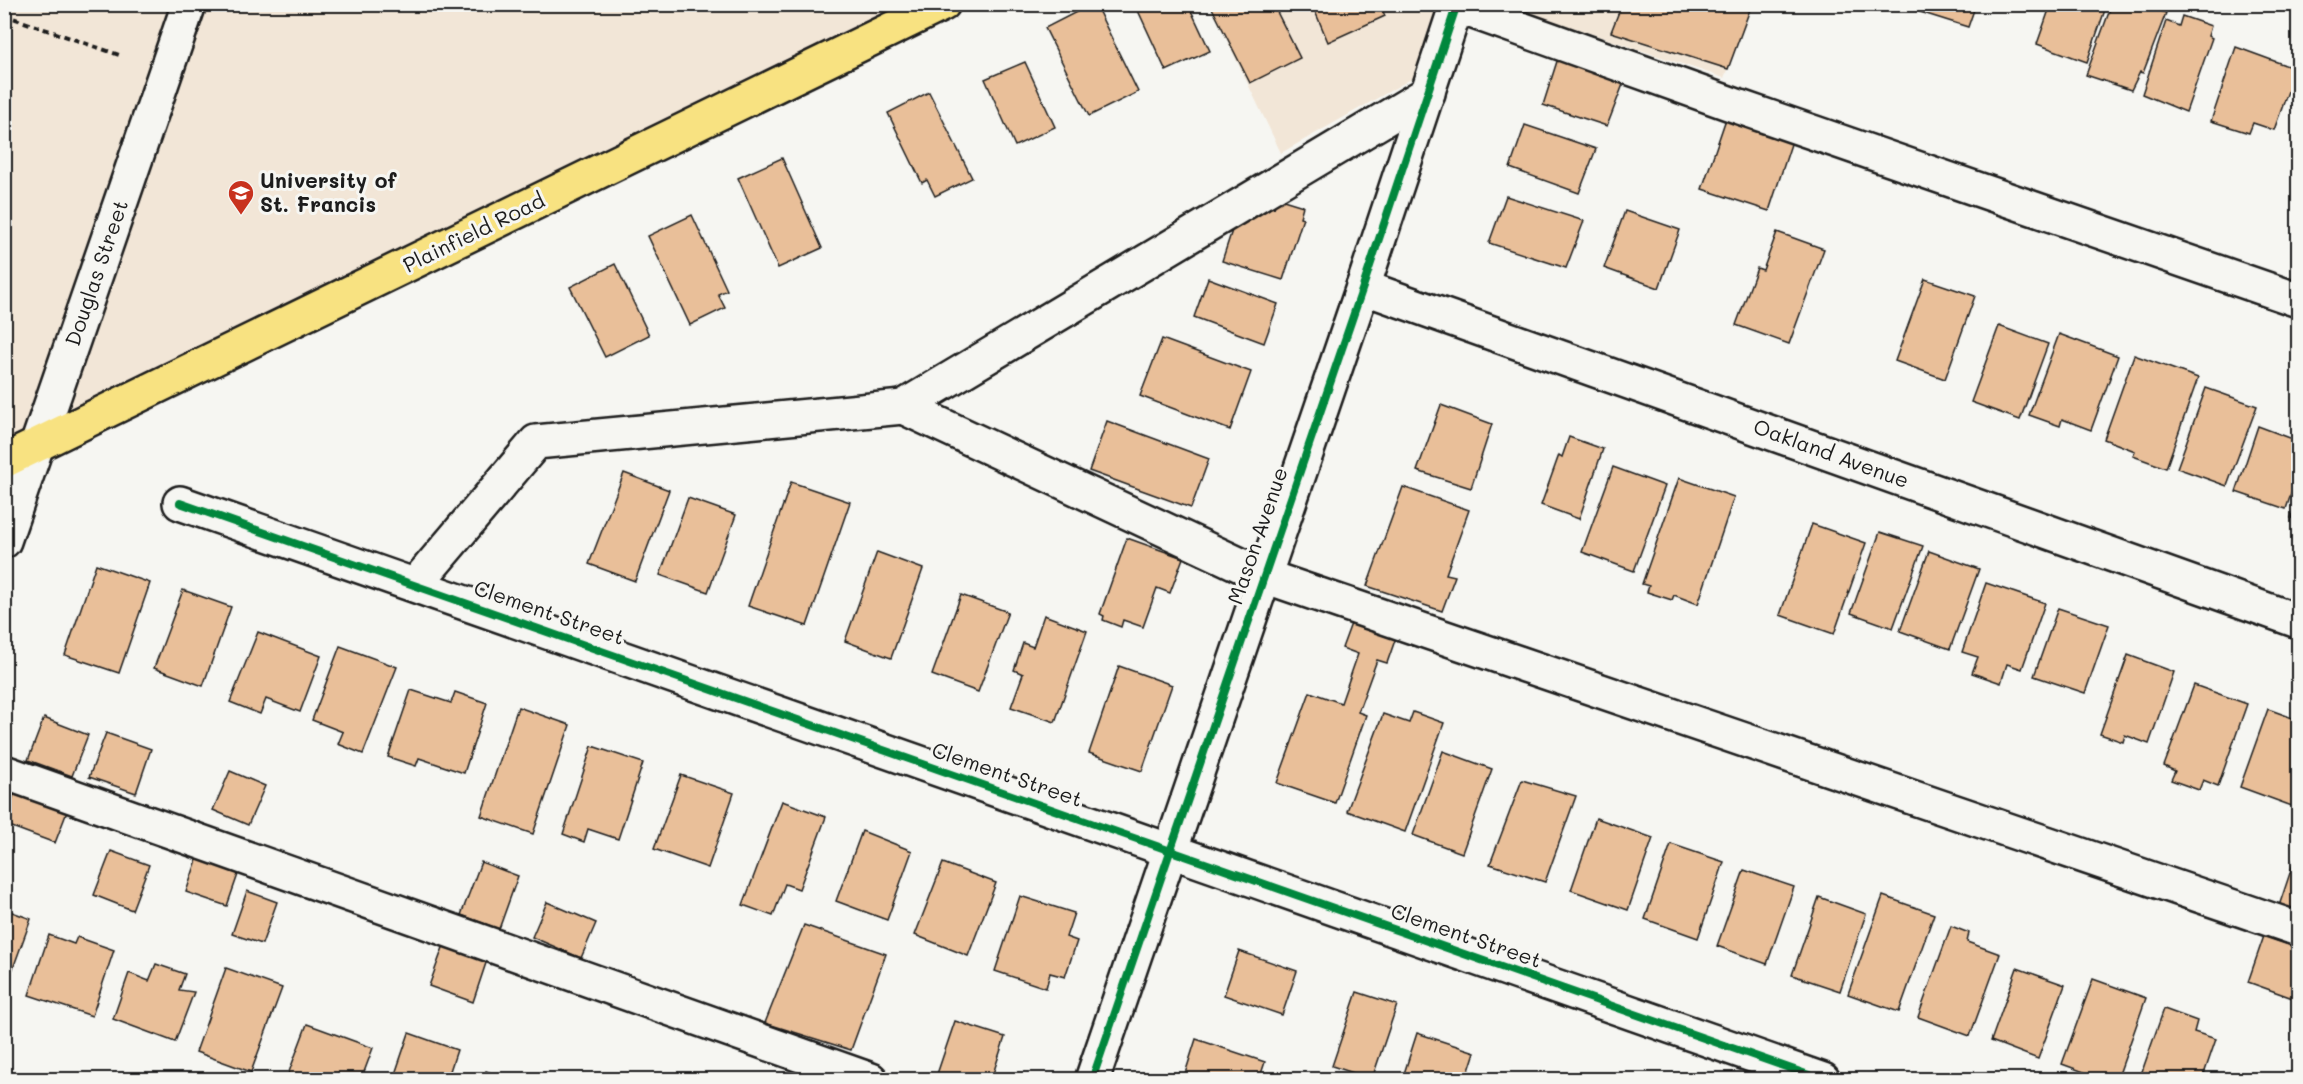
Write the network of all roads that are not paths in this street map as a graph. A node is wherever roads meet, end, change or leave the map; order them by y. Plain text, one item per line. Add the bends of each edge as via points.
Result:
1 (214, 4) edge
2 (943, 4) edge
3 (1457, 5) edge
4 (187, 11) edge
5 (1428, 93) junction
6 (1363, 287) junction
7 (2298, 300) edge
8 (903, 407) junction
9 (37, 446) junction
10 (4, 461) edge
11 (180, 503) dead end
12 (4, 541) edge
13 (1264, 576) junction
14 (415, 585) junction
15 (2298, 621) edge
16 (4, 772) edge
17 (1169, 851) junction
18 (2298, 929) edge
19 (871, 1080) edge
20 (1092, 1080) edge
21 (1823, 1080) edge

1 - 4 street
2 - 9 main road, Plainfield Road
3 - 5 street, Mason Avenue
3 - 7 street
4 - 9 street, Douglas Street
5 - 6 street, Mason Avenue
5 - 8 street
6 - 13 street, Mason Avenue
6 - 15 street, Oakland Avenue
8 - 13 street
8 - 14 street via 536,442
9 - 10 main road, Plainfield Road
9 - 12 street, Douglas Street
11 - 14 street, Clement Street
13 - 17 street, Mason Avenue
13 - 18 street
14 - 17 street, Clement Street
16 - 19 street
17 - 20 street, Mason Avenue
17 - 21 street, Clement Street

